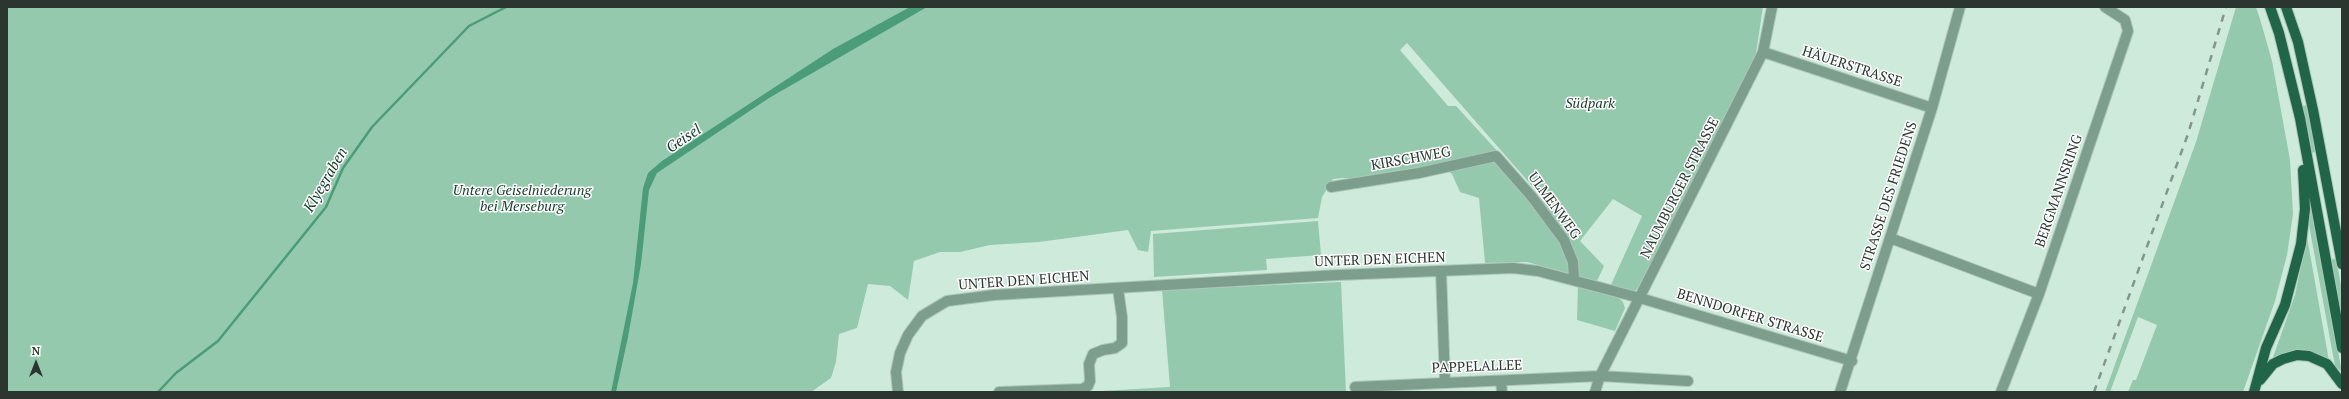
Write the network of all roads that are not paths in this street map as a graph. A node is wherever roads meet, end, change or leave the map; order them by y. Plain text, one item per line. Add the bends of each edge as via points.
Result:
1 (1772, 7) edge
2 (1960, 7) edge
3 (2105, 7) edge
4 (2270, 7) edge
5 (2286, 7) edge
6 (1763, 52) junction
7 (1932, 108) junction
8 (2300, 118) junction
9 (1496, 156) joint
10 (1331, 186) dead end
11 (2328, 188) junction
12 (2342, 224) edge
13 (1890, 238) junction
14 (2342, 264) edge
15 (1441, 271) junction
16 (1574, 280) junction
17 (1118, 289) junction
18 (2039, 294) junction
19 (1640, 298) junction
20 (2342, 348) edge
21 (1852, 361) junction
22 (1600, 376) junction
23 (1502, 381) junction
24 (1688, 381) dead end
25 (1445, 382) junction
26 (2342, 384) edge
27 (1355, 387) dead end
28 (1397, 388) edge
29 (2255, 388) edge
30 (898, 392) edge
31 (999, 392) edge
32 (1502, 392) edge
33 (1595, 392) edge
34 (1840, 392) edge
35 (2001, 392) edge

1 - 6 street, NAUMBURGER STRASSE
2 - 7 street, STRASSE DES FRIEDENS
3 - 18 street, BERGMANNSRING via 2125,20 2128,31
4 - 8 main road
5 - 11 main road via 2298,42
6 - 7 street, HÄUERSTRASSE
6 - 19 street, NAUMBURGER STRASSE
7 - 13 street, STRASSE DES FRIEDENS
8 - 20 main road
8 - 29 main road via 2305,189 2301,244 2285,306 2266,348
9 - 10 street, KIRSCHWEG via 1419,173
9 - 16 street, ULMENWEG via 1532,197 1564,240 1573,262
11 - 12 main road
11 - 14 main road
13 - 18 street
13 - 21 street, STRASSE DES FRIEDENS
15 - 16 street, UNTER DEN EICHEN via 1513,268
15 - 17 street, UNTER DEN EICHEN
15 - 25 street
16 - 19 street, UNTER DEN EICHEN
17 - 30 street, UNTER DEN EICHEN via 994,295 947,302 922,316 908,335 900,353 896,372
17 - 31 street via 1122,343 1116,348 1093,354 1089,364 1088,386 1082,389
18 - 35 street, BERGMANNSRING
19 - 21 street, BENNDORFER STRASSE
19 - 22 street, NAUMBURGER STRASSE
21 - 34 street, STRASSE DES FRIEDENS
22 - 23 street, PAPPELALLEE
22 - 24 street
22 - 33 street, NAUMBURGER STRASSE
23 - 25 street, PAPPELALLEE
23 - 32 street
25 - 28 street, PAPPELALLEE
26 - 29 main road via 2327,364 2309,356 2297,356 2273,364
27 - 28 street, PAPPELALLEE

